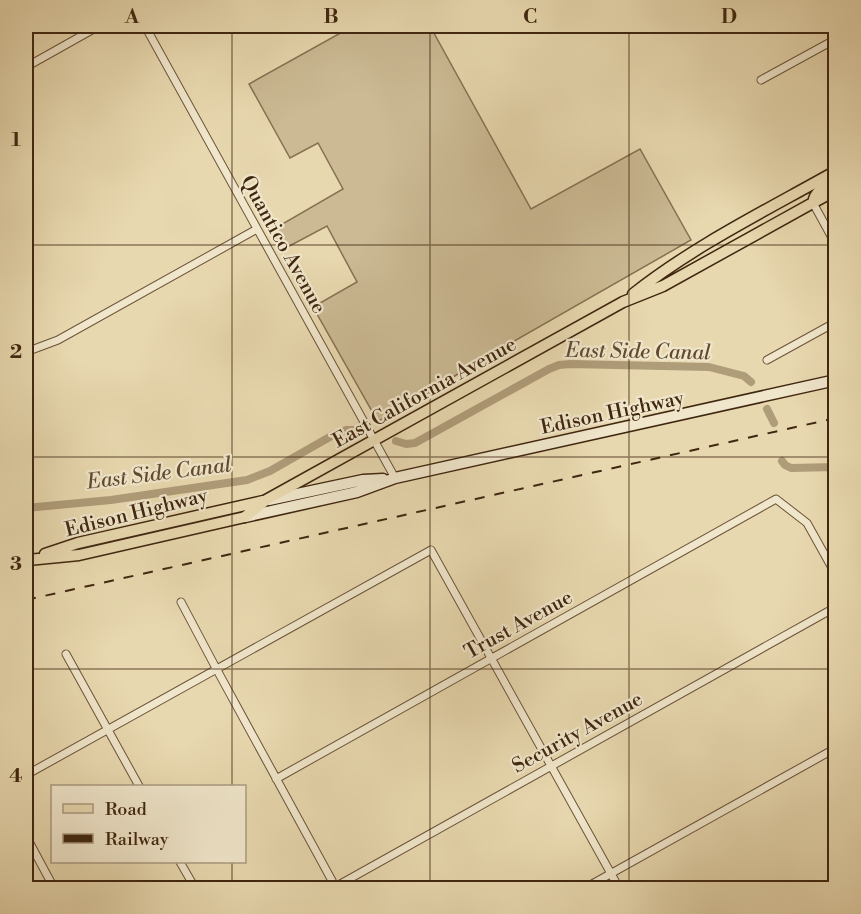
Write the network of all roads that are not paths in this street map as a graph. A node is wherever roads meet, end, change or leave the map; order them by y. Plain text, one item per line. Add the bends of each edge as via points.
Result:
1 (99, 26) edge
2 (145, 26) edge
3 (836, 39) edge
4 (26, 66) edge
5 (761, 80) dead end
6 (836, 171) edge
7 (836, 181) edge
8 (836, 190) edge
9 (813, 203) junction
10 (257, 229) junction
11 (836, 245) edge
12 (623, 302) junction
13 (836, 322) edge
14 (26, 352) edge
15 (767, 360) dead end
16 (836, 381) edge
17 (374, 440) junction
18 (395, 478) junction
19 (266, 500) junction
20 (245, 518) junction
21 (26, 560) edge
22 (836, 575) edge
23 (181, 602) dead end
24 (836, 607) edge
25 (66, 654) dead end
26 (491, 658) junction
27 (217, 670) junction
28 (108, 730) junction
29 (836, 748) edge
30 (551, 766) junction
31 (26, 776) edge
32 (276, 779) junction
33 (138, 785) edge
34 (26, 836) edge
35 (181, 863) edge
36 (611, 874) junction
37 (54, 888) edge
38 (195, 888) edge
39 (336, 888) edge
40 (585, 888) edge
41 (619, 888) edge

1 - 4 street
2 - 10 street, Quantico Avenue
3 - 5 street
6 - 12 main road, East California Avenue via 698,248
7 - 9 main road via 815,195
8 - 9 main road, East California Avenue
9 - 11 street
9 - 12 main road, East California Avenue via 663,286
10 - 14 street via 58,340
10 - 17 street, Quantico Avenue
12 - 17 main road, East California Avenue
13 - 15 street
16 - 18 main road, Edison Highway
17 - 18 street, Quantico Avenue
17 - 19 main road, East California Avenue
18 - 19 main road, Edison Highway via 363,480
18 - 20 main road, Edison Highway via 357,492
19 - 20 main road, East California Avenue
19 - 21 main road, Edison Highway via 78,543
20 - 21 main road, Edison Highway via 79,555
22 - 26 street, Trust Avenue via 807,523 776,499
23 - 27 street
24 - 30 street, Security Avenue
25 - 28 street
26 - 27 street via 431,550
26 - 30 street
26 - 32 street, Trust Avenue
27 - 28 street
27 - 32 street
28 - 31 street
28 - 33 street
29 - 36 street
30 - 36 street
30 - 39 street, Security Avenue
32 - 39 street
34 - 37 street
35 - 38 street
36 - 40 street
36 - 41 street

